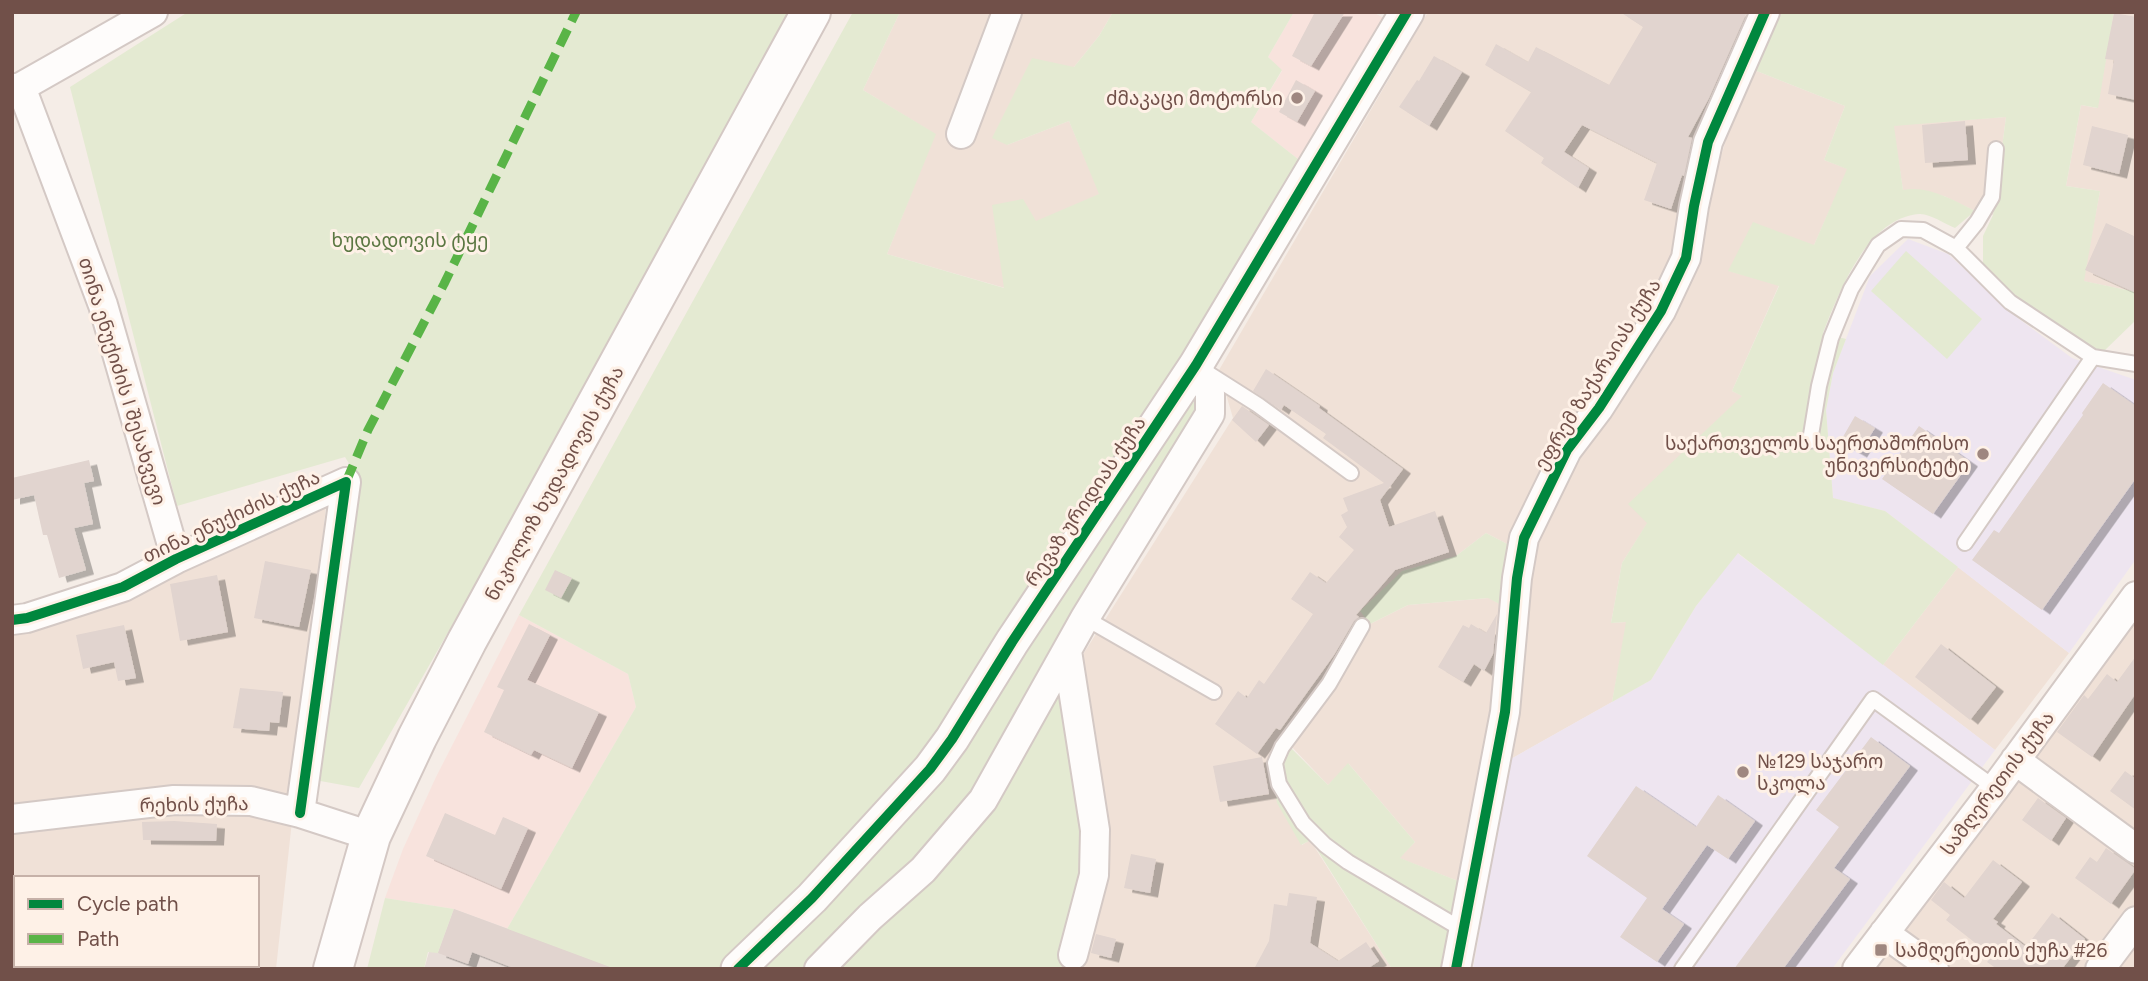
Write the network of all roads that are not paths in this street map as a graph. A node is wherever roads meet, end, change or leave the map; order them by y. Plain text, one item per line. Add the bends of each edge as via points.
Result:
1 (153, 12) edge
2 (811, 12) edge
3 (1007, 12) edge
4 (1407, 12) edge
5 (1765, 12) edge
6 (16, 88) edge
7 (961, 134) dead end
8 (1996, 149) dead end
9 (1956, 248) junction
10 (2094, 357) junction
11 (2136, 364) edge
12 (1196, 365) junction
13 (1810, 440) dead end
14 (1351, 473) dead end
15 (1965, 543) dead end
16 (176, 559) junction
17 (2136, 596) edge
18 (1085, 618) junction
19 (12, 620) edge
20 (1362, 626) dead end
21 (1067, 651) junction
22 (1214, 692) dead end
23 (2015, 760) junction
24 (1995, 788) junction
25 (300, 813) junction
26 (12, 819) edge
27 (371, 836) junction
28 (2136, 849) edge
29 (2136, 921) edge
30 (1463, 930) junction
31 (1884, 933) junction
32 (1073, 955) dead end
33 (333, 969) edge
34 (738, 969) edge
35 (819, 969) edge
36 (1456, 969) edge
37 (1682, 969) edge
38 (1857, 969) edge
39 (1934, 969) edge
40 (2100, 969) edge

1 - 6 street
2 - 27 main road, ნიკოლოზ ხუდადოვის ქუჩა via 467,641
3 - 7 street
4 - 12 street, რევაზ ურიდიას ქუჩა
5 - 30 street, ეფრემ ზაქარაიას ქუჩა via 1708,142 1686,258 1661,311 1567,450 1524,538 1505,712
6 - 16 street, თინა ენუქიძის I შესახვევი via 103,305
8 - 9 lane via 1992,197
9 - 10 lane via 2010,302
9 - 13 lane via 1923,230 1901,229 1878,245 1831,338
10 - 11 lane
10 - 15 lane
12 - 14 lane
12 - 18 street via 1210,393 1210,414
12 - 34 street, რევაზ ურიდიას ქუჩა via 930,769 812,898
16 - 19 street, თინა ენუქიძის ქუჩა via 123,587
16 - 25 street, თინა ენუქიძის ქუჩა via 346,482
17 - 23 street, სამღერეთის ქუჩა
18 - 21 street
18 - 22 lane
20 - 30 lane via 1329,684 1282,747 1275,763 1279,784 1303,823 1325,845
21 - 32 street via 1095,830 1094,876
21 - 35 street via 983,800 923,870
23 - 24 street, სამღერეთის ქუჩა
23 - 28 street
24 - 31 street, სამღერეთის ქუჩა
24 - 37 lane via 1873,699
25 - 26 street, რეხის ქუჩა via 251,801 174,800
25 - 27 street, რეხის ქუჩა
27 - 33 main road, ნიკოლოზ ხუდადოვის ქუჩა
29 - 40 street
30 - 36 street, ეფრემ ზაქარაიას ქუჩა
31 - 38 street, სამღერეთის ქუჩა
31 - 39 street

